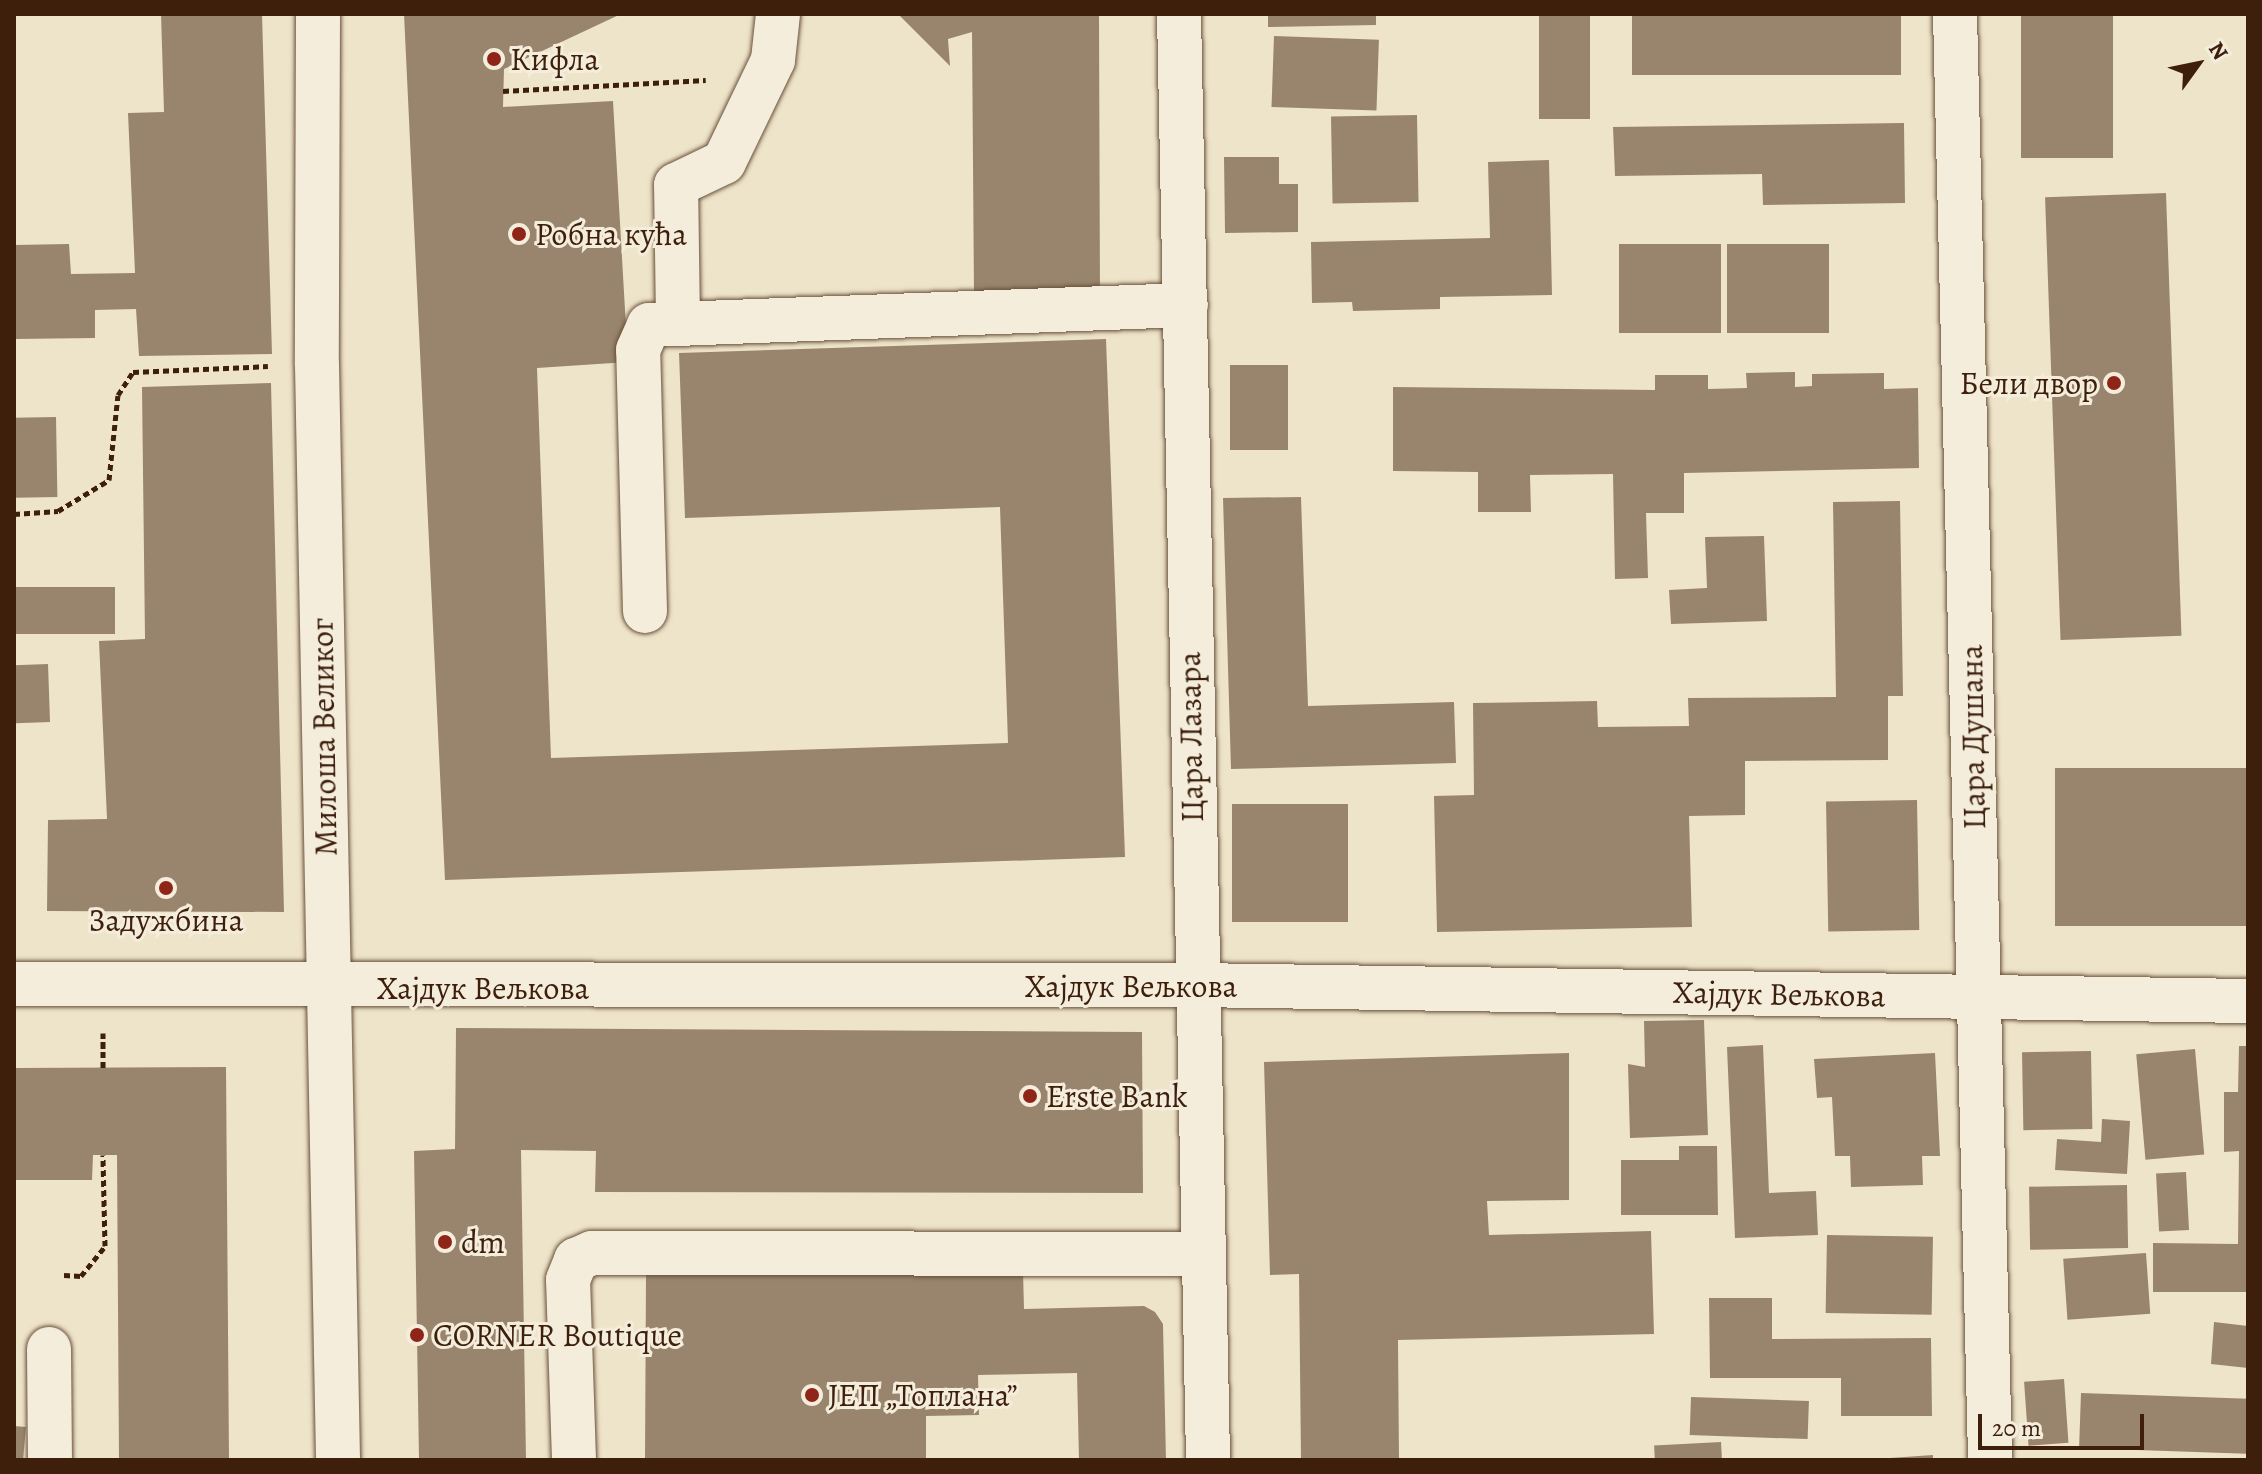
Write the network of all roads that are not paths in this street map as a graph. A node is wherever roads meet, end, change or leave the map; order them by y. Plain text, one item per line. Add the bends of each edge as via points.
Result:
1 (318, 14) edge
2 (778, 14) edge
3 (1179, 14) edge
4 (1955, 14) edge
5 (1186, 305) junction
6 (678, 322) junction
7 (645, 611) dead end
8 (14, 984) edge
9 (1194, 985) junction
10 (330, 989) junction
11 (1979, 998) junction
12 (2248, 1001) edge
13 (1202, 1254) junction
14 (49, 1349) dead end
15 (50, 1460) edge
16 (338, 1460) edge
17 (574, 1460) edge
18 (1208, 1460) edge
19 (1990, 1460) edge

1 - 10 street, Милоша Великог via 317,365
2 - 6 street via 764,77 724,162 676,185
3 - 5 street, Цара Лазара
4 - 11 street, Цара Душана
5 - 6 street
5 - 9 street, Цара Лазара
6 - 7 street via 649,325 638,350
8 - 10 street, Хајдук Вељкова
9 - 10 street, Хајдук Вељкова
9 - 11 street, Хајдук Вељкова
9 - 13 street, Цара Лазара
10 - 16 street, Милоша Великог
11 - 12 street, Хајдук Вељкова
11 - 19 street, Цара Душана
13 - 17 street via 592,1253 576,1260 568,1280
13 - 18 street, Цара Лазара
14 - 15 street

